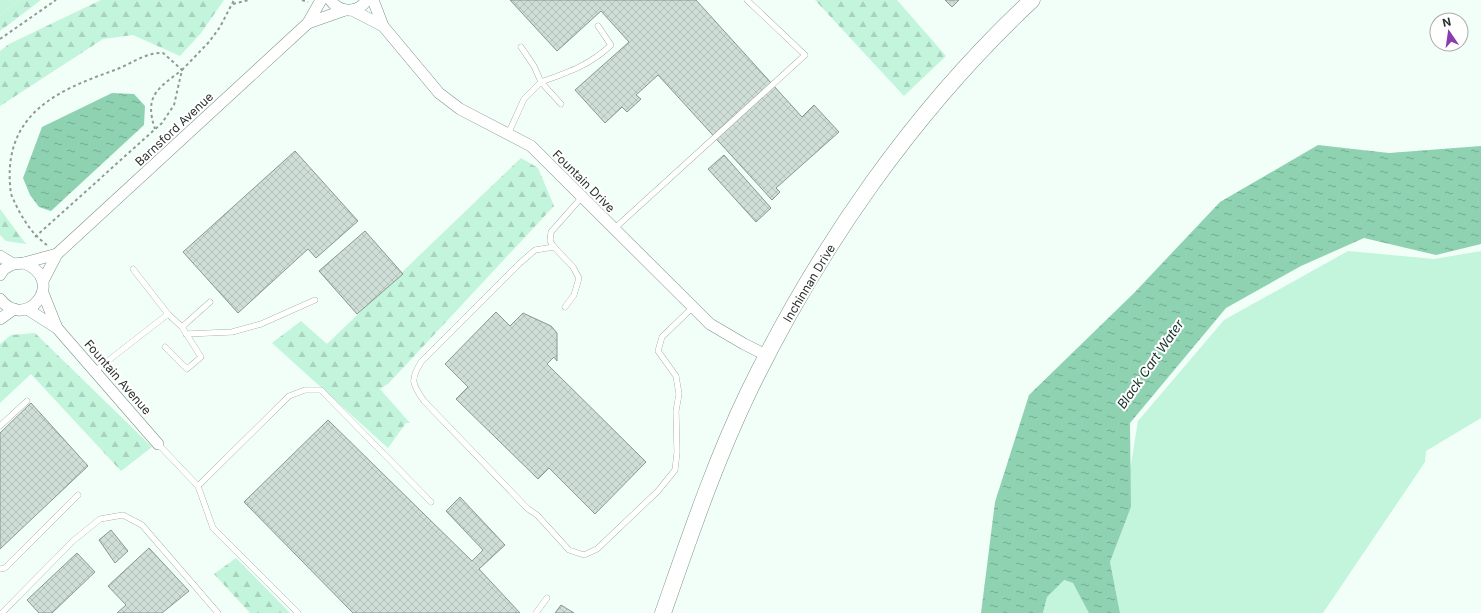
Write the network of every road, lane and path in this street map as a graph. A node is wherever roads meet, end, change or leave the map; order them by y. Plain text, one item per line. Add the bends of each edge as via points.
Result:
1 (56, 0) edge
2 (234, 0) edge
3 (249, 0) edge
4 (321, 0) edge
5 (330, 0) edge
6 (367, 0) edge
7 (373, 0) edge
8 (747, 0) edge
9 (1032, 0) edge
10 (233, 4) junction
11 (348, 10) junction
12 (308, 23) junction
13 (383, 26) junction
14 (598, 26) dead end
15 (0, 39) edge
16 (521, 47) dead end
17 (182, 70) junction
18 (541, 82) junction
19 (52, 94) dead end
20 (561, 104) dead end
21 (155, 129) junction
22 (508, 134) junction
23 (6, 184) dead end
24 (582, 197) junction
25 (614, 229) junction
26 (36, 237) junction
27 (554, 247) junction
28 (57, 254) junction
29 (0, 256) edge
30 (18, 264) junction
31 (133, 268) dead end
32 (0, 275) edge
33 (43, 281) junction
34 (43, 293) junction
35 (0, 299) edge
36 (315, 300) dead end
37 (210, 302) dead end
38 (693, 306) junction
39 (565, 307) dead end
40 (14, 309) junction
41 (27, 309) junction
42 (168, 314) junction
43 (0, 319) edge
44 (57, 328) junction
45 (182, 328) junction
46 (186, 334) junction
47 (165, 347) dead end
48 (768, 356) junction
49 (95, 371) junction
50 (27, 401) dead end
51 (0, 426) edge
52 (158, 444) joint
53 (198, 486) junction
54 (78, 495) dead end
55 (431, 502) dead end
56 (0, 569) edge
57 (547, 598) dead end
58 (2, 613) edge
59 (218, 613) edge
60 (298, 613) edge
61 (536, 613) edge
62 (663, 613) edge

1 - 15 path
2 - 10 path
3 - 10 path
4 - 12 street, Barnsford Avenue
5 - 11 street, Fountain Drive
6 - 11 street, Barnsford Avenue via 358,8
7 - 13 street, Fountain Drive
8 - 25 lane via 805,55
9 - 48 street, Inchinnan Drive via 980,53 918,123 887,163 818,265
10 - 17 path via 209,42
11 - 12 street, Barnsford Avenue
11 - 13 street, Fountain Drive
12 - 28 street, Barnsford Avenue
13 - 22 street, Fountain Drive via 440,93 460,109
14 - 18 lane via 611,44 596,58
16 - 18 lane
17 - 19 path via 163,53 148,55
17 - 21 path via 174,105
17 - 21 path via 154,94 150,102
18 - 20 lane
18 - 22 lane via 524,99
21 - 26 path
22 - 24 street, Fountain Drive via 531,146
23 - 26 path
24 - 25 street, Fountain Drive
24 - 27 lane via 551,232 550,241
25 - 38 street, Fountain Drive
26 - 28 path
27 - 38 lane via 535,250 518,264 421,362 415,372 414,387 424,401 569,550 584,555 597,549 658,491 675,470 676,410 679,394 676,376 658,351 662,337
27 - 39 lane via 573,267 579,278 574,295
28 - 30 street, Barnsford Avenue
28 - 33 street, Barnsford Avenue
29 - 30 street
30 - 32 street, Barnsford Avenue via 4,269
30 - 33 street via 33,266
31 - 42 lane
33 - 34 street, Barnsford Avenue
34 - 41 street via 40,300
34 - 44 street, Fountain Avenue
35 - 40 street via 6,306
36 - 46 lane via 261,324 232,332
37 - 45 lane
38 - 48 street, Fountain Drive via 710,324
40 - 41 street
40 - 43 street
41 - 44 street, Fountain Avenue
42 - 45 lane
42 - 49 lane
44 - 49 street, Fountain Avenue
45 - 46 lane
46 - 47 lane via 201,357 187,369
48 - 62 street, Inchinnan Drive via 748,393 723,450
49 - 52 street, Fountain Avenue
50 - 51 lane
52 - 53 lane
53 - 55 lane via 289,396 305,390 321,390
53 - 60 lane via 213,528
54 - 56 lane via 5,568
57 - 61 lane
58 - 59 lane via 74,541 100,519 123,515 142,525

